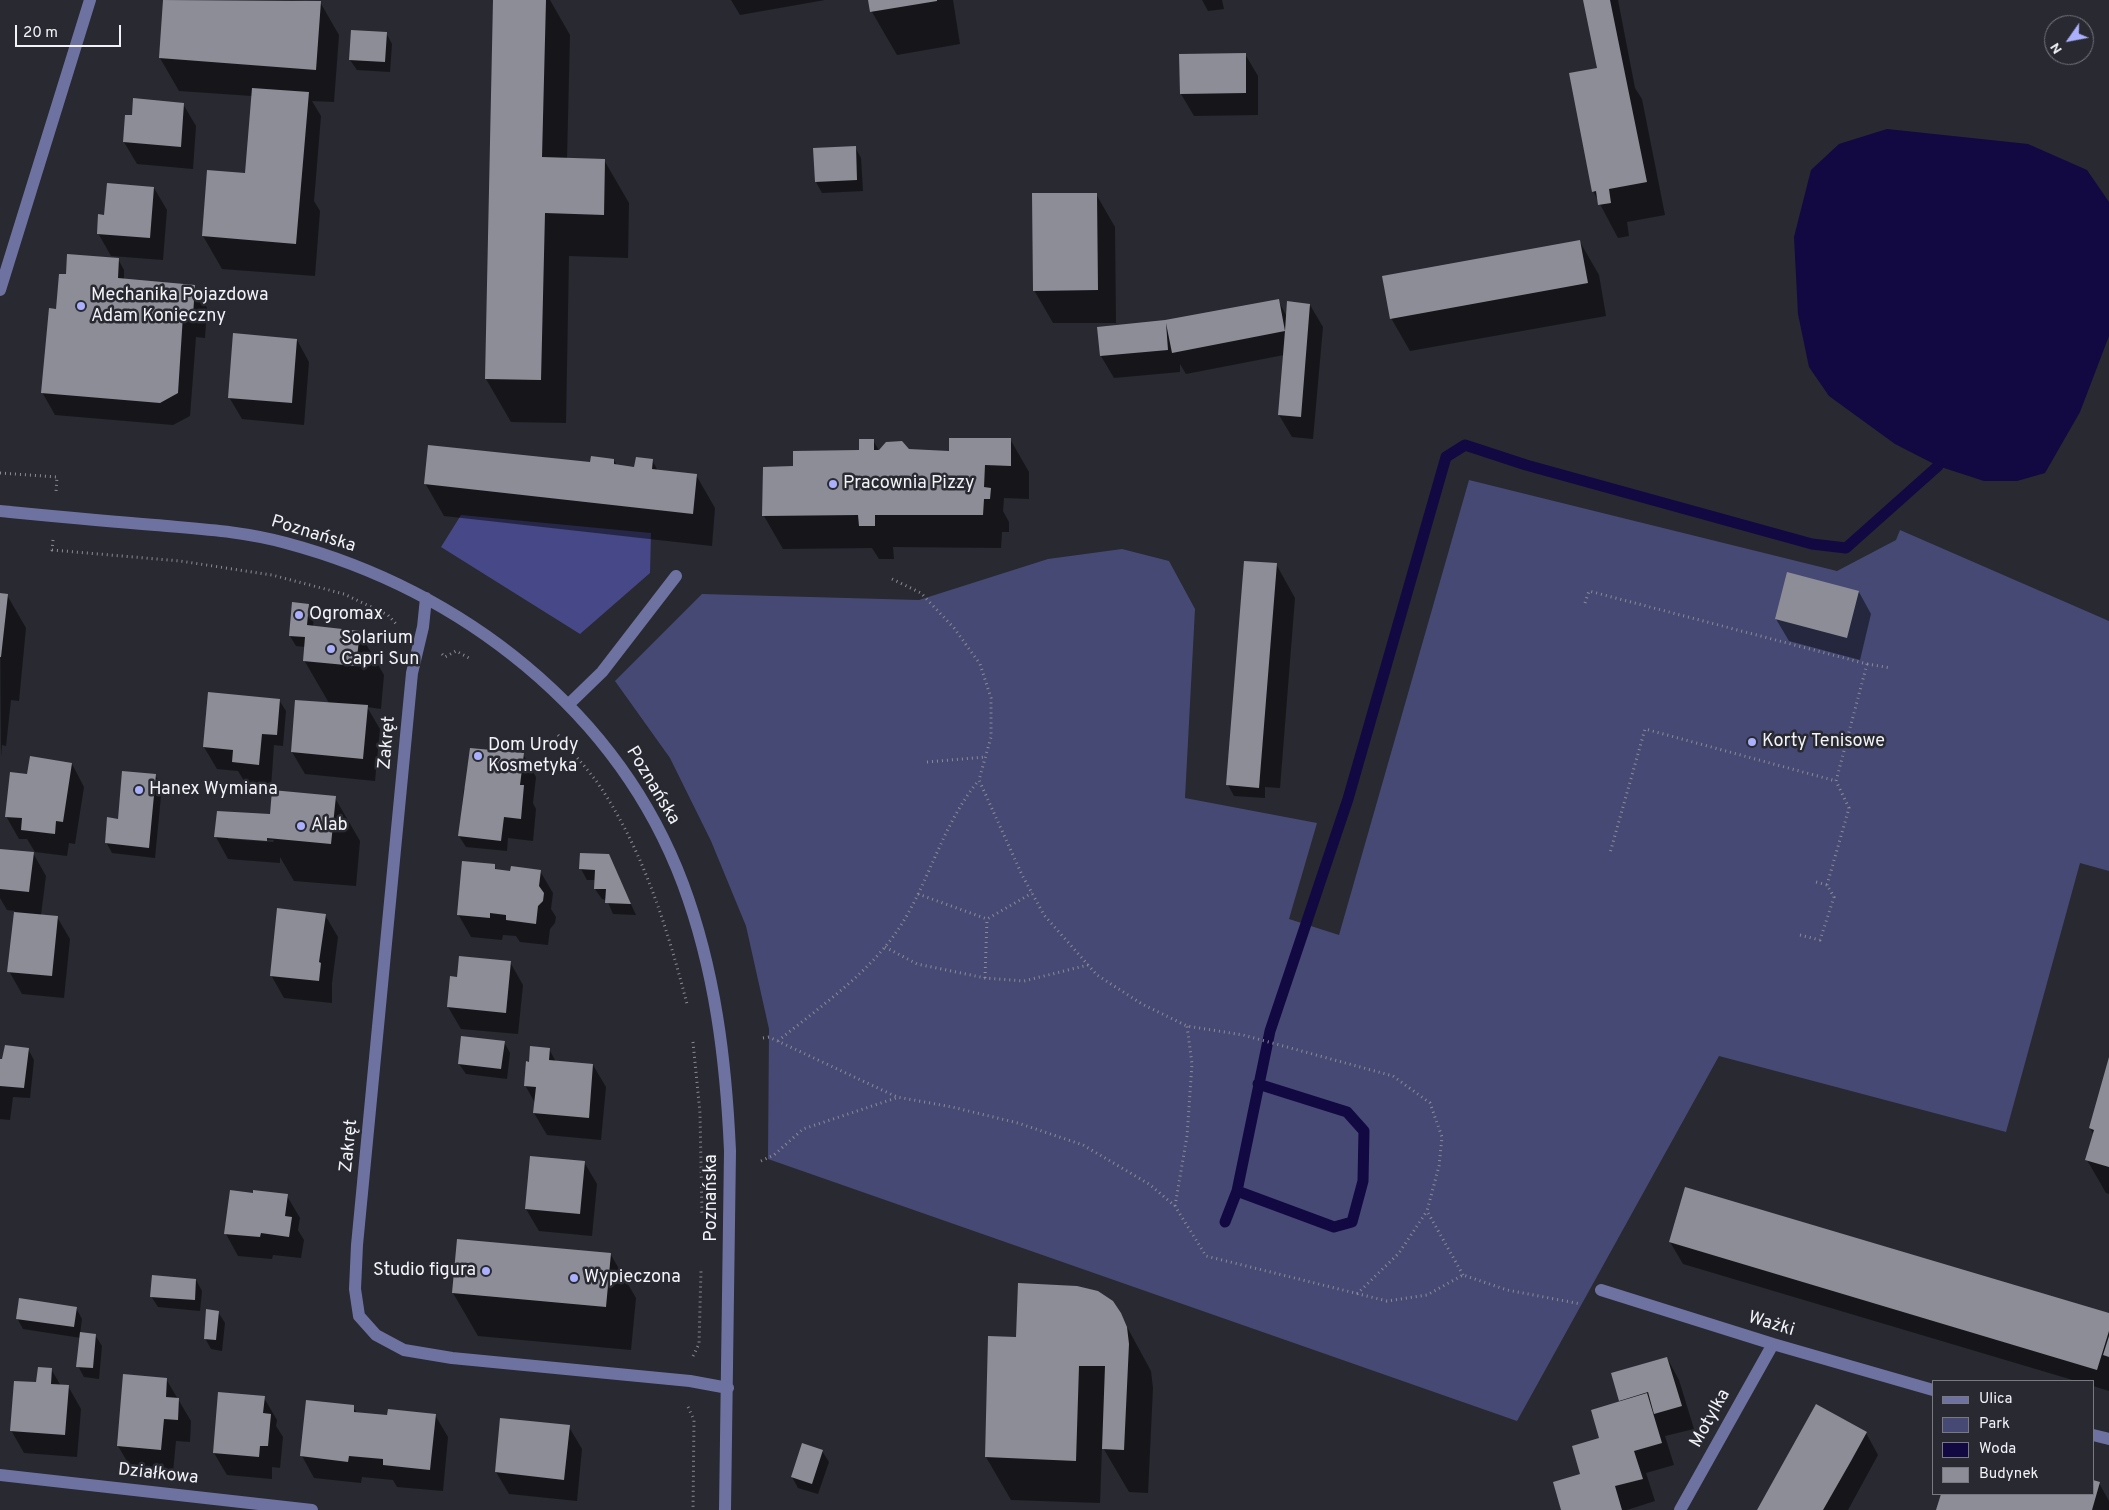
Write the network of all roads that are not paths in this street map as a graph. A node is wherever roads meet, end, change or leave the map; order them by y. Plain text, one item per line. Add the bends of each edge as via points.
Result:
1 (90, 0) edge
2 (0, 290) edge
3 (0, 511) edge
4 (676, 576) dead end
5 (426, 598) junction
6 (569, 704) junction
7 (1601, 1290) road end
8 (1772, 1344) junction
9 (728, 1388) junction
10 (1932, 1390) edge
11 (2094, 1435) edge
12 (2109, 1440) edge
13 (0, 1475) edge
14 (312, 1510) edge
15 (725, 1510) edge
16 (1680, 1510) edge

1 - 2 street
3 - 5 street, Poznańska via 220,530 257,537 334,558
4 - 6 street via 602,672
5 - 6 street, Poznańska via 512,653
5 - 9 street, Zakręt via 412,673 357,1245 355,1289 359,1316 376,1335 404,1350 452,1358 690,1381
6 - 9 street, Poznańska via 612,754 664,840 683,884 710,976 721,1039 730,1151
7 - 8 street, Ważki
8 - 10 street, Ważki
8 - 16 street, Motylka
9 - 15 street, Poznańska
11 - 12 street
13 - 14 street, Działkowa

